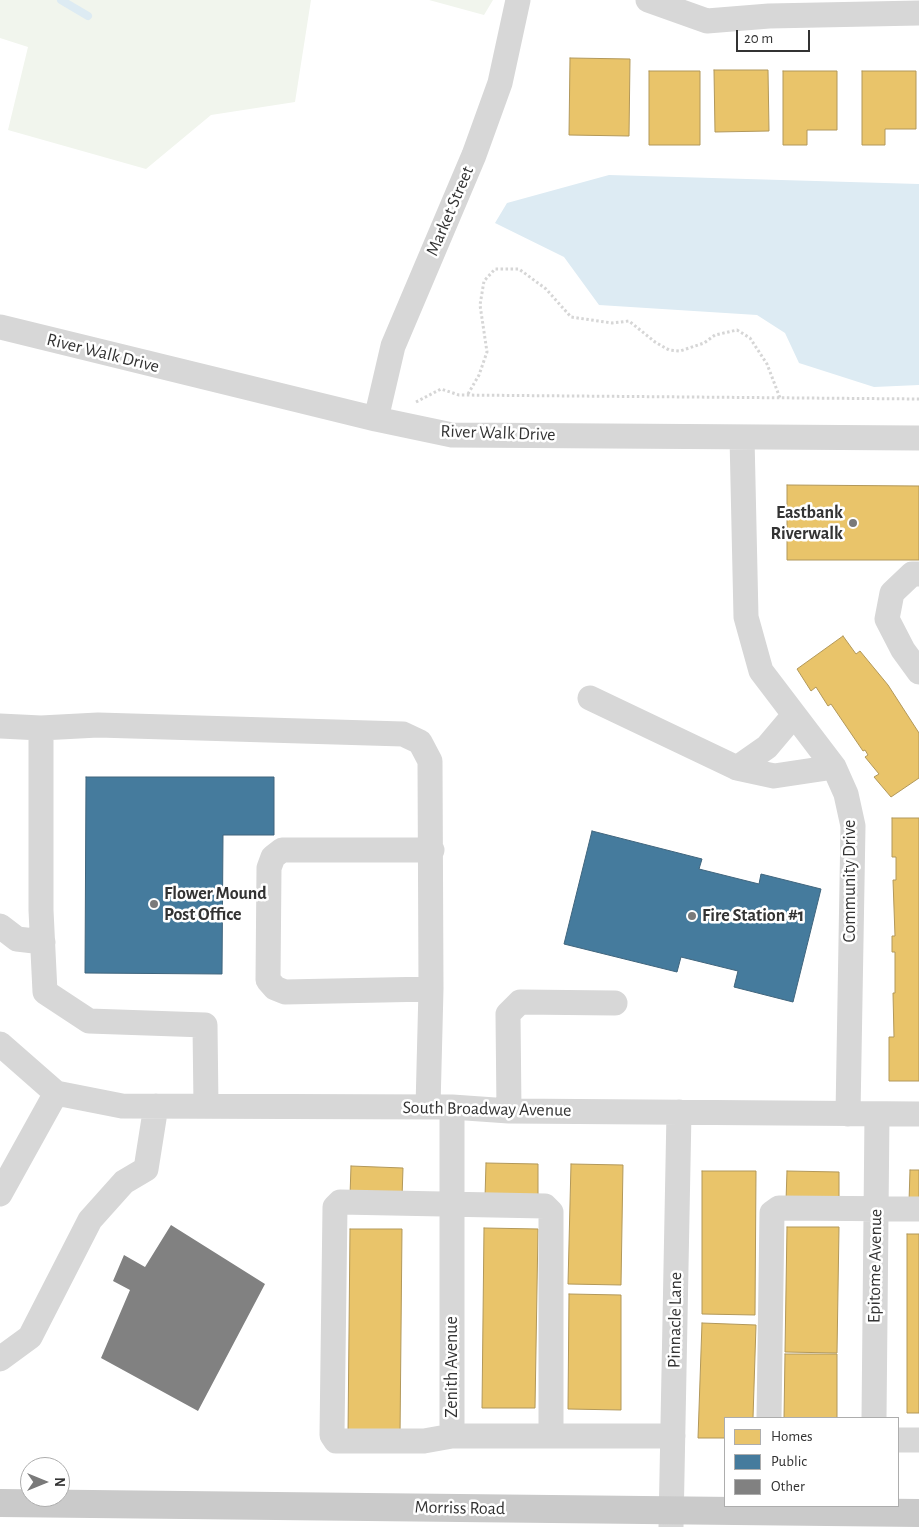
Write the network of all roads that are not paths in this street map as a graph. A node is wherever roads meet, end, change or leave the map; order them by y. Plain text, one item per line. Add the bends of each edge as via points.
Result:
1 (518, 0) edge
2 (648, 0) edge
3 (769, 8) edge
4 (919, 13) edge
5 (0, 328) edge
6 (376, 419) junction
7 (742, 437) junction
8 (919, 438) edge
9 (919, 574) edge
10 (919, 672) edge
11 (590, 698) dead end
12 (794, 715) junction
13 (0, 726) edge
14 (41, 728) junction
15 (737, 768) junction
16 (834, 768) junction
17 (432, 850) junction
18 (0, 926) edge
19 (43, 942) junction
20 (431, 989) junction
21 (615, 1003) dead end
22 (0, 1044) edge
23 (56, 1094) junction
24 (156, 1106) junction
25 (206, 1106) junction
26 (440, 1107) junction
27 (510, 1111) junction
28 (679, 1112) junction
29 (848, 1114) junction
30 (876, 1114) junction
31 (919, 1114) edge
32 (0, 1194) edge
33 (452, 1204) junction
34 (876, 1209) junction
35 (919, 1210) edge
36 (0, 1359) edge
37 (769, 1417) edge
38 (874, 1417) edge
39 (452, 1436) junction
40 (551, 1436) junction
41 (673, 1436) junction
42 (899, 1440) edge
43 (919, 1440) edge
44 (0, 1503) edge
45 (919, 1513) edge
46 (672, 1518) edge

1 - 6 street, Market Street via 500,83 474,155 393,346
2 - 3 street via 707,21
3 - 4 street
5 - 6 street, River Walk Drive
6 - 7 street, River Walk Drive via 452,435
7 - 8 street, River Walk Drive
7 - 12 street, Community Drive via 746,617 761,672
9 - 10 street via 912,574 892,593 887,619
11 - 15 street
12 - 15 street via 768,747
12 - 16 street, Community Drive
13 - 14 street, Zenith Avenue
14 - 17 street, Zenith Avenue via 98,725 403,734 420,742 430,761
14 - 19 street
15 - 16 street via 774,776
16 - 29 street, Community Drive via 846,794 853,826
17 - 20 street, Zenith Avenue
17 - 20 street via 282,850 273,857 269,868 268,970 268,980 285,992
18 - 19 street via 17,939
19 - 25 street via 45,992 90,1021 205,1025
20 - 26 street, Zenith Avenue
21 - 27 street via 520,1002 508,1014
22 - 23 street
23 - 24 street, South Broadway Avenue via 122,1106
23 - 32 street
24 - 25 street, South Broadway Avenue
24 - 36 street via 146,1168 124,1182 90,1220 30,1337
25 - 26 street, South Broadway Avenue
26 - 27 street, South Broadway Avenue
26 - 33 street, Zenith Avenue
27 - 28 street, South Broadway Avenue
28 - 29 street, South Broadway Avenue
28 - 41 street, Pinnacle Lane
29 - 30 street, South Broadway Avenue
30 - 31 street, South Broadway Avenue
30 - 34 street, Epitome Avenue
33 - 39 street, Zenith Avenue
33 - 39 street via 340,1202 335,1207 332,1435 336,1441 414,1441
33 - 40 street via 545,1206 550,1212
34 - 35 street
34 - 37 street via 779,1208 772,1213
34 - 38 street, Epitome Avenue
39 - 40 street, Zenith Avenue
40 - 41 street, Zenith Avenue
41 - 46 street, Pinnacle Lane
42 - 43 street
44 - 46 main road, Morriss Road
45 - 46 main road, Morriss Road

